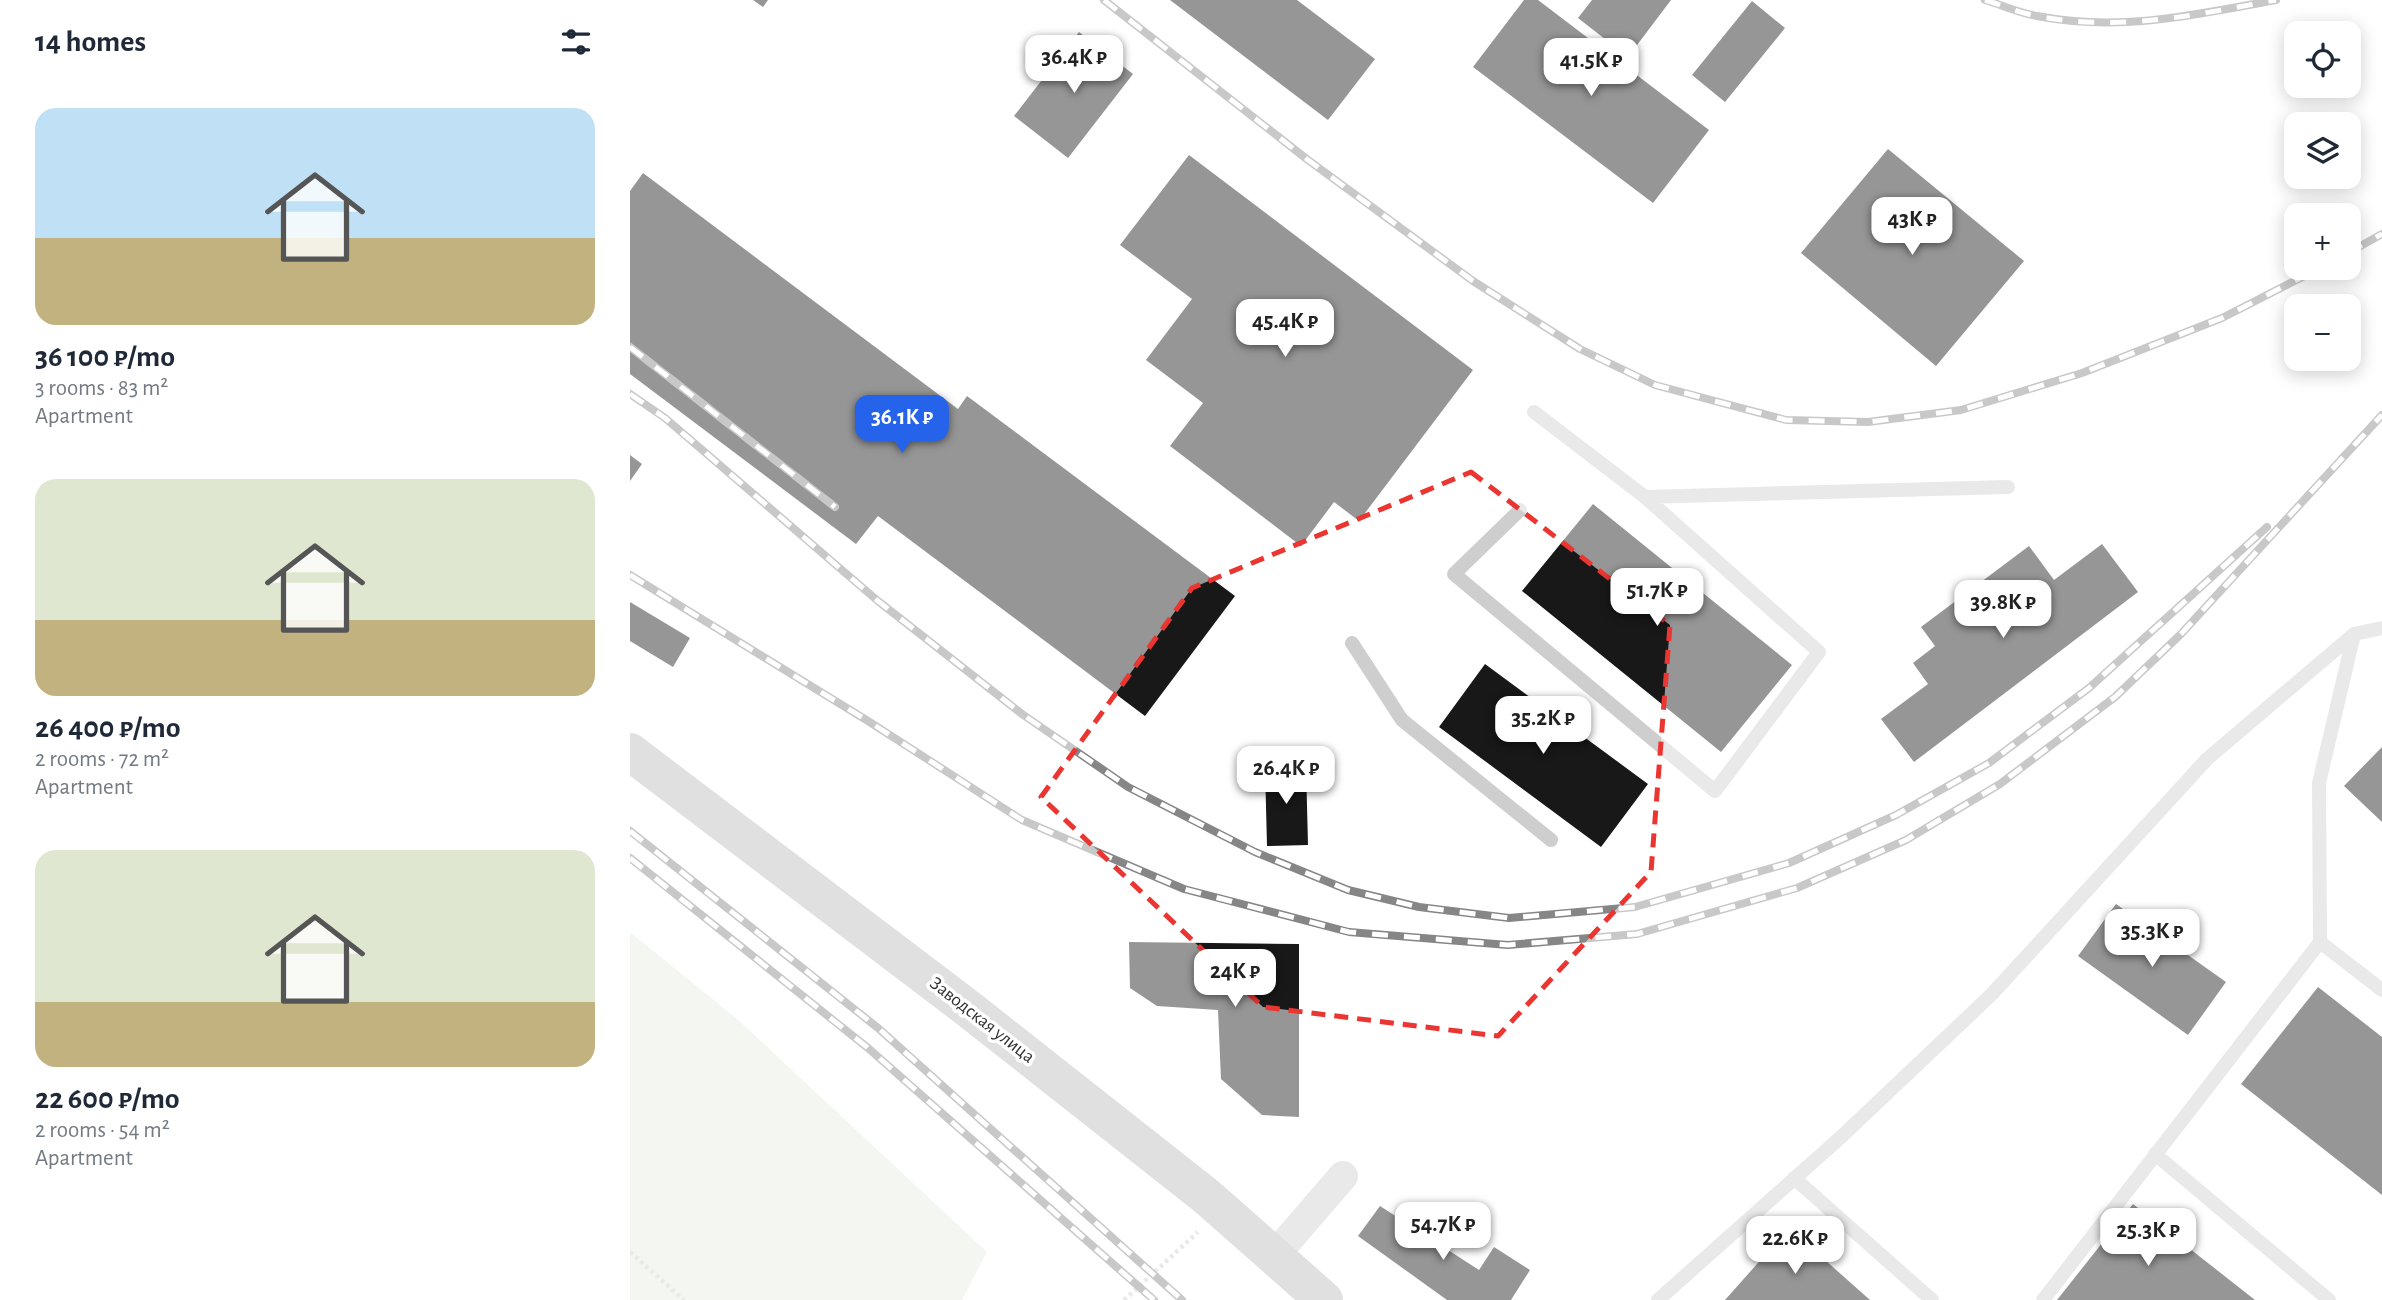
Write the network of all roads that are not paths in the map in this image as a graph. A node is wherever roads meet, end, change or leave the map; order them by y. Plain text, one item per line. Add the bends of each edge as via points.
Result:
1 (1534, 412) dead end
2 (2008, 487) dead end
3 (1644, 497) junction
4 (1520, 510) dead end
5 (2382, 628) edge
6 (2354, 634) junction
7 (1352, 643) dead end
8 (630, 752) edge
9 (1551, 841) dead end
10 (2320, 942) junction
11 (2382, 990) edge
12 (2155, 1154) junction
13 (1343, 1177) dead end
14 (1794, 1178) junction
15 (1274, 1256) junction
16 (1324, 1300) edge
17 (1658, 1300) edge
18 (1932, 1300) edge
19 (2043, 1300) edge
20 (2329, 1300) edge

1 - 3 lane
2 - 3 lane
3 - 4 lane via 1819,652 1715,792 1454,574
5 - 6 lane
6 - 10 lane via 2319,783
6 - 14 lane via 2207,759 1993,994
7 - 9 lane via 1402,720
8 - 15 main road, Заводская улица via 970,1010 1206,1196
10 - 11 lane
10 - 12 lane
12 - 19 lane
12 - 20 lane
13 - 15 street
14 - 17 lane
14 - 18 lane
15 - 16 main road, Заводская улица

